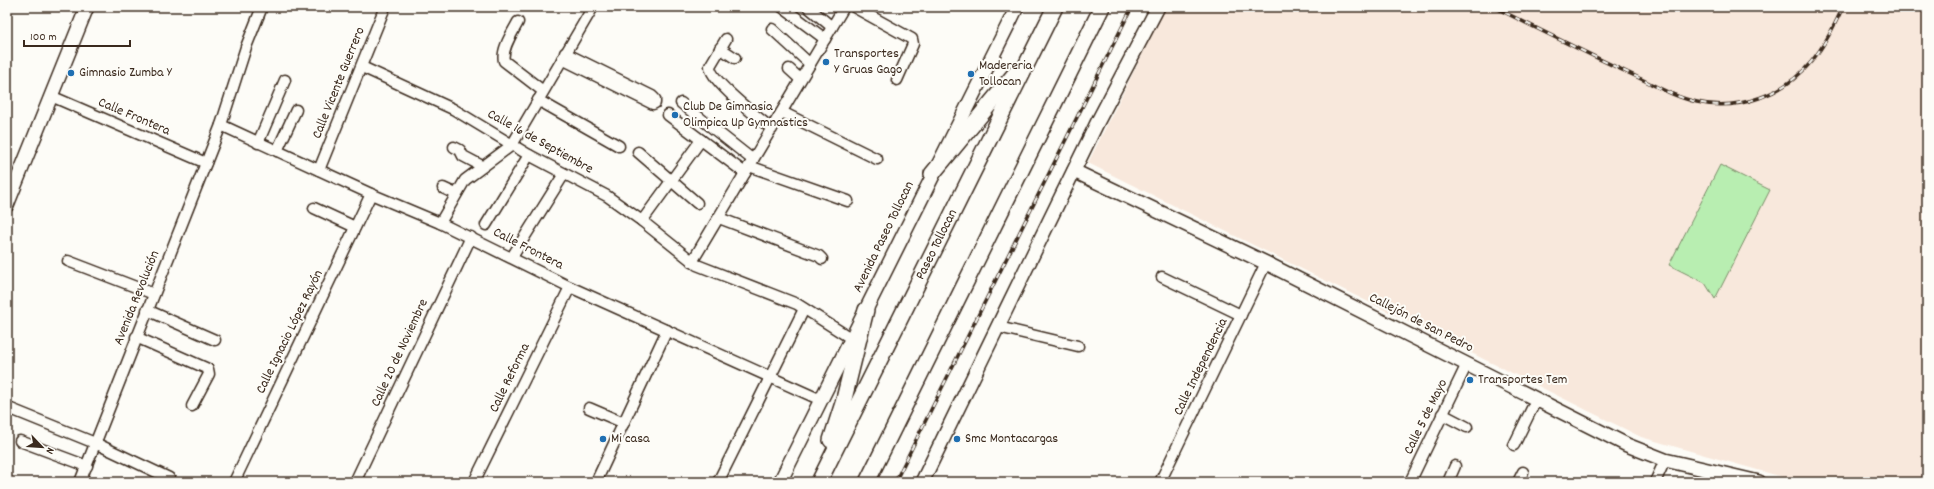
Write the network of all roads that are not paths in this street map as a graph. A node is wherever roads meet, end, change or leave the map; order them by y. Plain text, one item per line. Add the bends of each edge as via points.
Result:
1 (87, 7) edge
2 (262, 7) edge
3 (385, 7) edge
4 (593, 7) edge
5 (782, 7) edge
6 (808, 7) edge
7 (844, 7) edge
8 (854, 7) edge
9 (1017, 7) edge
10 (1055, 7) edge
11 (1102, 7) edge
12 (1150, 7) edge
13 (1158, 7) edge
14 (518, 22) dead end
15 (832, 26) junction
16 (772, 29) dead end
17 (825, 39) junction
18 (1032, 52) junction
19 (563, 56) junction
20 (735, 58) dead end
21 (810, 64) junction
22 (362, 67) junction
23 (789, 69) dead end
24 (800, 79) junction
25 (285, 80) dead end
26 (897, 80) dead end
27 (540, 95) junction
28 (51, 96) junction
29 (681, 103) dead end
30 (653, 104) dead end
31 (296, 110) dead end
32 (782, 112) junction
33 (668, 115) dead end
34 (221, 126) junction
35 (772, 129) junction
36 (701, 140) junction
37 (258, 142) junction
38 (512, 145) junction
39 (619, 146) dead end
40 (454, 147) dead end
41 (278, 151) junction
42 (638, 152) dead end
43 (529, 155) junction
44 (1081, 158) junction
45 (877, 159) dead end
46 (206, 163) junction
47 (482, 166) junction
48 (749, 166) junction
49 (318, 170) junction
50 (1074, 171) junction
51 (564, 174) junction
52 (932, 174) junction
53 (671, 179) junction
54 (443, 188) dead end
55 (371, 194) junction
56 (456, 194) junction
57 (848, 201) dead end
58 (697, 203) dead end
59 (7, 205) edge
60 (314, 208) dead end
61 (719, 218) junction
62 (642, 220) junction
63 (440, 222) junction
64 (486, 225) dead end
65 (355, 227) junction
66 (471, 237) junction
67 (512, 257) junction
68 (822, 259) dead end
69 (68, 261) dead end
70 (692, 262) junction
71 (1266, 263) junction
72 (1162, 277) dead end
73 (570, 287) junction
74 (154, 294) junction
75 (804, 309) junction
76 (147, 310) junction
77 (866, 310) junction
78 (1241, 315) junction
79 (998, 327) junction
80 (667, 330) junction
81 (136, 337) junction
82 (852, 339) junction
83 (215, 340) dead end
84 (1078, 346) dead end
85 (1466, 364) junction
86 (921, 374) junction
87 (771, 376) junction
88 (821, 400) junction
89 (1536, 400) junction
90 (192, 406) dead end
91 (589, 408) dead end
92 (11, 409) dead end
93 (1442, 414) junction
94 (624, 423) junction
95 (1467, 427) dead end
96 (20, 441) dead end
97 (95, 444) junction
98 (1514, 445) dead end
99 (1665, 460) junction
100 (87, 466) junction
101 (1455, 466) dead end
102 (1523, 472) dead end
103 (169, 478) dead end
104 (238, 481) edge
105 (80, 482) edge
106 (355, 482) edge
107 (474, 482) edge
108 (596, 482) edge
109 (718, 482) edge
110 (780, 482) edge
111 (819, 482) edge
112 (867, 482) edge
113 (875, 482) edge
114 (922, 482) edge
115 (1160, 482) edge
116 (1410, 482) edge
117 (1448, 482) edge
118 (1518, 482) edge
119 (1654, 482) edge
120 (1759, 482) edge

1 - 28 main road
2 - 34 street, Avenida Revolución via 246,47
3 - 22 street, Calle Vicente Guerrero
4 - 19 street
5 - 17 street
6 - 15 street
7 - 15 street
8 - 26 street via 912,39 913,44
9 - 52 main road, Avenida Paseo Tollocan
10 - 18 highway, Paseo Tollocan
11 - 86 highway
12 - 44 main road via 1098,110
13 - 44 main road
14 - 27 street via 503,58
15 - 17 street
16 - 21 street
17 - 21 street
18 - 52 highway
18 - 111 highway, Paseo Tollocan
19 - 27 street
19 - 30 street
20 - 35 street via 723,43 710,66 712,74
21 - 24 street
22 - 38 street, Calle 16 de Septiembre via 453,109
22 - 49 street, Calle Vicente Guerrero
23 - 24 street
24 - 32 street
25 - 37 street
27 - 38 street
27 - 39 street
28 - 46 street, Calle Frontera
28 - 59 main road
29 - 48 street
31 - 41 street
32 - 35 street
32 - 45 street
33 - 36 street
34 - 37 street, Calle Frontera
34 - 46 street, Avenida Revolución
35 - 48 street
36 - 48 street
36 - 53 street
37 - 41 street, Calle Frontera
38 - 43 street, Calle 16 de Septiembre
38 - 47 street
40 - 47 street via 460,150 463,156
41 - 49 street, Calle Frontera
42 - 53 street
43 - 51 street, Calle 16 de Septiembre
43 - 64 street
44 - 50 main road
46 - 74 street, Avenida Revolución
47 - 56 street via 465,180
48 - 57 street
48 - 61 street
49 - 55 street, Calle Frontera
50 - 71 main road, Callejón de San Pedro
50 - 79 main road
51 - 62 street, Calle 16 de Septiembre via 606,196
51 - 67 street
52 - 77 main road, Avenida Paseo Tollocan
53 - 58 street
53 - 62 street
54 - 56 street
55 - 63 street, Calle Frontera
55 - 65 street, Calle Ignacio López Rayón
56 - 63 street
60 - 65 street
61 - 68 street
61 - 70 street
62 - 70 street, Calle 16 de Septiembre
63 - 66 street, Calle Frontera
65 - 104 street, Calle Ignacio López Rayón
66 - 67 street, Calle Frontera
66 - 106 street, Calle 20 de Noviembre
67 - 73 street, Calle Frontera
69 - 74 street
70 - 75 street, Calle 16 de Septiembre
71 - 78 street, Calle Independencia
71 - 85 main road, Callejón de San Pedro
72 - 78 street
73 - 80 street, Calle Frontera
73 - 107 street, Calle Reforma
74 - 76 street, Avenida Revolución
75 - 82 street, Calle 16 de Septiembre
75 - 87 street
76 - 81 street, Avenida Revolución
76 - 83 street
77 - 82 main road, Avenida Paseo Tollocan
77 - 111 highway via 843,404
78 - 115 street, Calle Independencia
79 - 84 street
79 - 114 main road
80 - 87 street, Calle Frontera
80 - 94 street
81 - 90 street via 208,369 209,374
81 - 97 street, Avenida Revolución
82 - 88 main road, Avenida Paseo Tollocan
85 - 89 main road, Callejón de San Pedro
85 - 93 street, Calle 5 de Mayo
86 - 112 highway
86 - 113 highway via 911,403
87 - 88 street, Calle Frontera
87 - 109 street
88 - 110 main road, Avenida Paseo Tollocan
89 - 98 street
89 - 99 main road, Callejón de San Pedro via 1627,445
91 - 94 street
92 - 97 street
93 - 95 street
93 - 116 street, Calle 5 de Mayo
94 - 108 street
96 - 100 street
97 - 100 street, Avenida Revolución
97 - 103 street
99 - 119 street
99 - 120 main road, Callejón de San Pedro
100 - 105 street, Avenida Revolución
101 - 117 street
102 - 118 street

